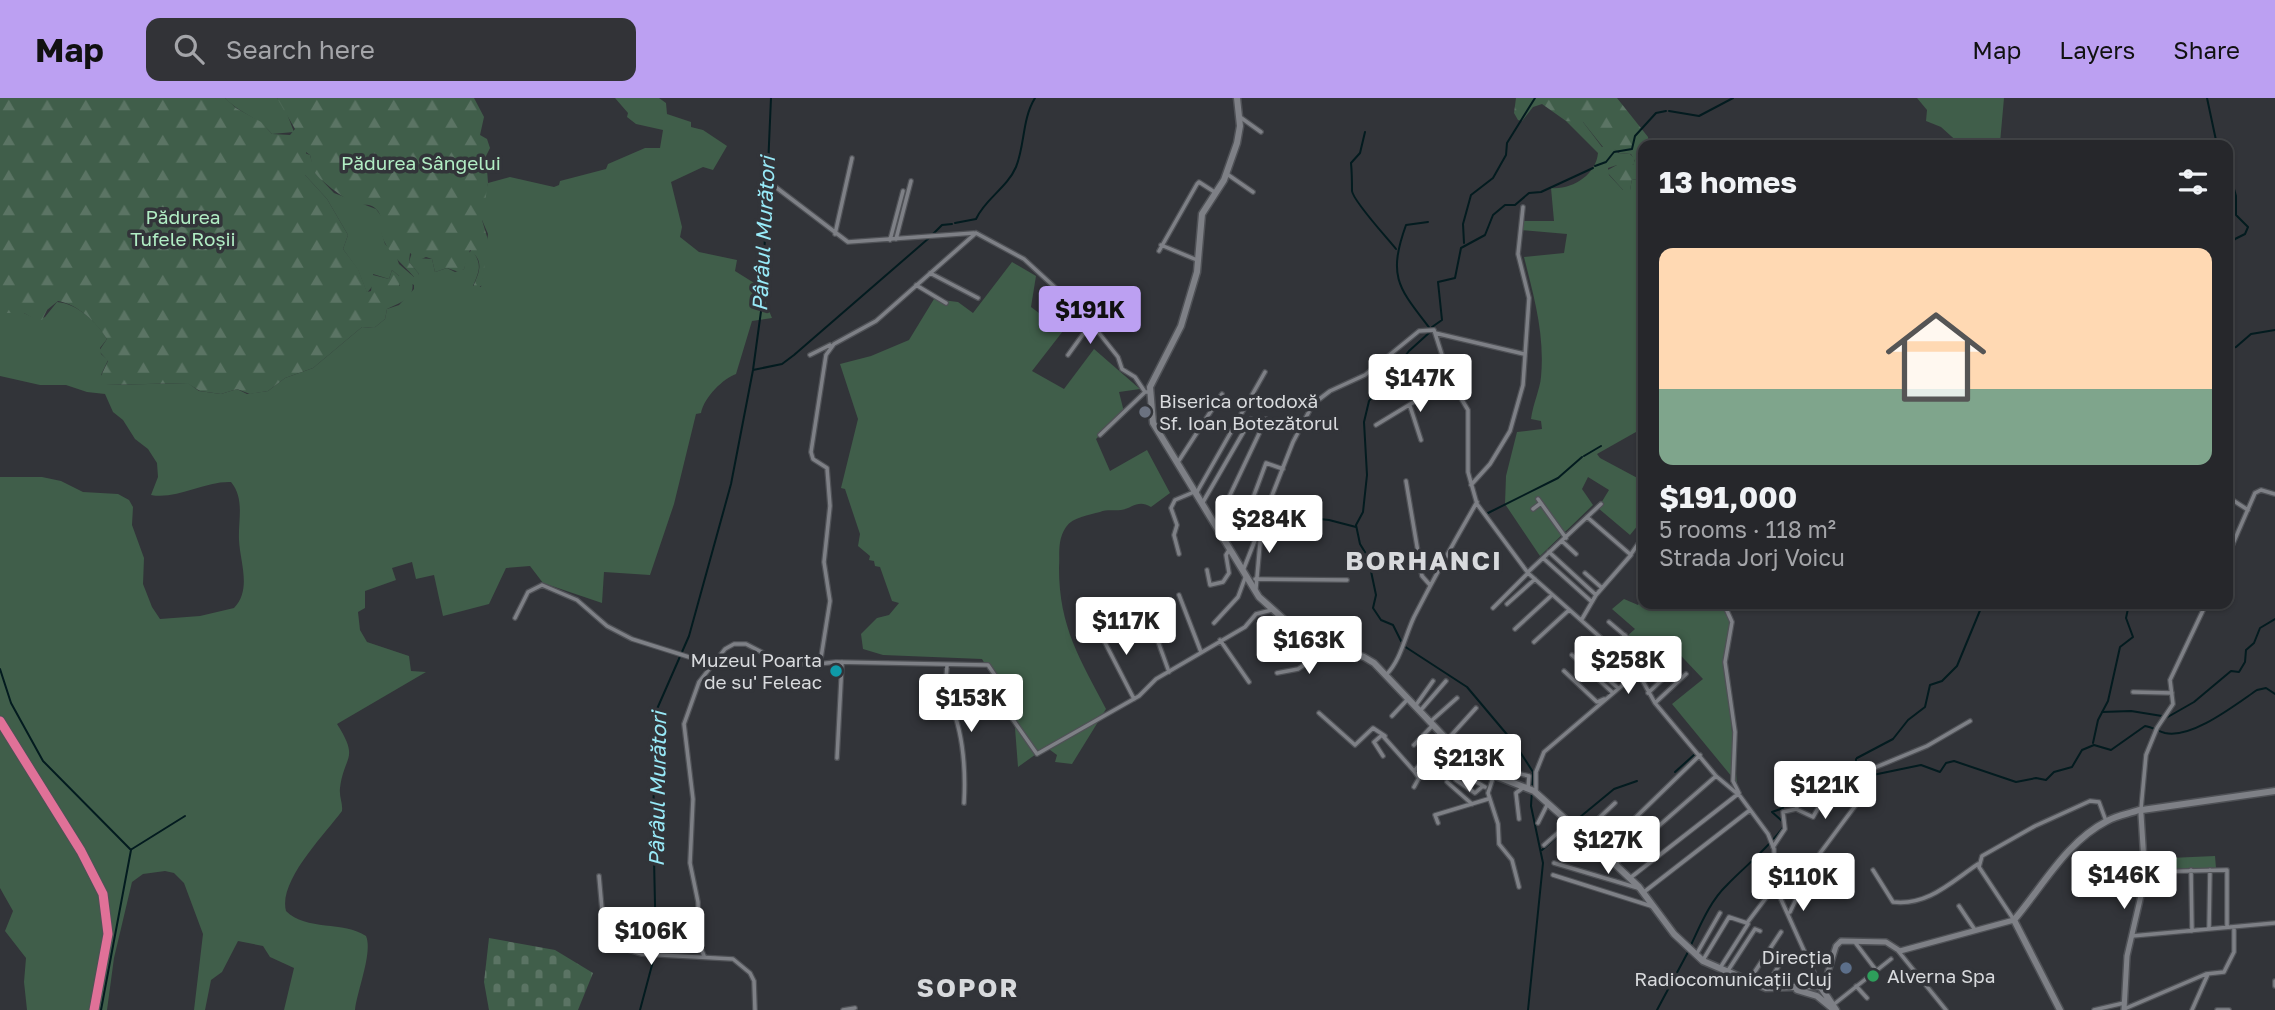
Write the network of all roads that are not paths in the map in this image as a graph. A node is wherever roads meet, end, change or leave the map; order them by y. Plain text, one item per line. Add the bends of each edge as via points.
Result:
1 (1237, 98) edge
2 (1240, 117) junction
3 (1261, 132) dead end
4 (852, 158) dead end
5 (1227, 174) junction
6 (911, 181) dead end
7 (769, 182) dead end
8 (903, 191) dead end
9 (1253, 192) dead end
10 (1216, 193) junction
11 (1523, 207) dead end
12 (976, 233) junction
13 (835, 234) junction
14 (896, 239) junction
15 (890, 240) junction
16 (1161, 245) junction
17 (1158, 251) dead end
18 (1199, 261) junction
19 (930, 273) junction
20 (916, 285) junction
21 (978, 298) dead end
22 (946, 303) dead end
23 (1091, 323) junction
24 (1435, 332) junction
25 (834, 344) junction
26 (1524, 354) junction
27 (810, 355) dead end
28 (1068, 355) dead end
29 (1265, 372) dead end
30 (1450, 380) junction
31 (1147, 392) junction
32 (1222, 394) dead end
33 (1410, 406) junction
34 (1251, 419) dead end
35 (1266, 419) dead end
36 (1376, 425) dead end
37 (1100, 435) dead end
38 (1421, 440) dead end
39 (1177, 464) junction
40 (1283, 469) junction
41 (1406, 481) dead end
42 (1471, 487) junction
43 (1194, 493) junction
44 (2275, 494) edge
45 (2233, 500) edge
46 (1477, 502) junction
47 (1601, 504) dead end
48 (1201, 505) junction
49 (1533, 509) dead end
50 (2248, 510) junction
51 (1247, 514) dead end
52 (1587, 517) junction
53 (1260, 528) junction
54 (1221, 536) junction
55 (1564, 540) junction
56 (1638, 544) edge
57 (2233, 544) edge
58 (1229, 550) junction
59 (1549, 552) junction
60 (1179, 554) dead end
61 (1576, 554) dead end
62 (1631, 554) junction
63 (1543, 558) junction
64 (1206, 570) dead end
65 (1528, 573) junction
66 (1585, 573) dead end
67 (1243, 576) junction
68 (1255, 579) junction
69 (1535, 579) junction
70 (1347, 580) dead end
71 (1430, 585) junction
72 (1602, 588) junction
73 (1552, 595) junction
74 (1596, 595) junction
75 (1179, 596) dead end
76 (1259, 597) junction
77 (1592, 602) junction
78 (1507, 604) dead end
79 (1493, 608) dead end
80 (1726, 609) edge
81 (2204, 609) edge
82 (1272, 610) junction
83 (1569, 610) junction
84 (515, 618) dead end
85 (1582, 619) junction
86 (1151, 622) dead end
87 (1609, 622) dead end
88 (1214, 623) dead end
89 (1097, 627) dead end
90 (1515, 629) dead end
91 (1625, 635) junction
92 (1220, 640) junction
93 (1534, 642) dead end
94 (1329, 648) junction
95 (1613, 649) junction
96 (1642, 650) dead end
97 (1201, 652) junction
98 (1572, 654) dead end
99 (1585, 659) dead end
100 (842, 662) junction
101 (710, 664) junction
102 (820, 664) junction
103 (947, 666) junction
104 (1169, 671) junction
105 (1564, 671) dead end
106 (1638, 672) junction
107 (1277, 674) dead end
108 (1686, 674) dead end
109 (1386, 675) junction
110 (1666, 676) dead end
111 (1433, 681) dead end
112 (1446, 681) dead end
113 (1249, 682) dead end
114 (1618, 688) junction
115 (1612, 692) junction
116 (2133, 692) dead end
117 (1648, 693) junction
118 (2172, 693) junction
119 (1408, 698) junction
120 (1457, 698) dead end
121 (1134, 699) junction
122 (1604, 699) junction
123 (1655, 703) junction
124 (1417, 708) junction
125 (1476, 708) dead end
126 (1319, 713) dead end
127 (1392, 716) dead end
128 (0, 721) edge
129 (1970, 722) dead end
130 (1431, 723) junction
131 (1385, 736) junction
132 (1446, 738) junction
133 (1414, 745) dead end
134 (1495, 751) dead end
135 (1517, 753) dead end
136 (1700, 755) junction
137 (1383, 756) dead end
138 (837, 758) dead end
139 (1477, 770) junction
140 (1414, 771) junction
141 (1462, 774) dead end
142 (1861, 775) junction
143 (1496, 776) junction
144 (1716, 776) junction
145 (1456, 780) dead end
146 (1447, 782) dead end
147 (1843, 783) junction
148 (1483, 786) junction
149 (1414, 787) dead end
150 (1489, 787) junction
151 (1530, 789) junction
152 (2275, 791) edge
153 (1739, 795) junction
154 (1488, 799) junction
155 (964, 803) dead end
156 (1548, 803) junction
157 (1615, 803) dead end
158 (1472, 804) junction
159 (1750, 809) junction
160 (1796, 809) junction
161 (2141, 811) junction
162 (1519, 819) dead end
163 (2106, 821) junction
164 (1438, 823) dead end
165 (1538, 823) dead end
166 (1569, 823) junction
167 (1582, 834) junction
168 (1772, 843) junction
169 (1544, 845) dead end
170 (1601, 851) junction
171 (2064, 857) junction
172 (1554, 863) dead end
173 (1615, 864) junction
174 (1978, 864) junction
175 (2068, 865) dead end
176 (1873, 870) dead end
177 (2190, 870) junction
178 (2210, 870) junction
179 (2145, 872) junction
180 (1553, 875) dead end
181 (599, 876) dead end
182 (1630, 878) junction
183 (1775, 886) junction
184 (1519, 887) dead end
185 (1642, 889) junction
186 (1653, 905) junction
187 (1959, 906) dead end
188 (1720, 912) dead end
189 (1789, 913) junction
190 (2014, 920) junction
191 (2275, 923) edge
192 (1748, 924) junction
193 (2227, 927) junction
194 (2234, 927) junction
195 (2210, 929) junction
196 (1760, 931) dead end
197 (2192, 931) junction
198 (1782, 932) dead end
199 (1976, 932) junction
200 (2132, 936) junction
201 (1854, 941) junction
202 (1692, 951) junction
203 (1898, 951) junction
204 (704, 956) junction
205 (1891, 959) dead end
206 (1703, 961) junction
207 (1782, 962) dead end
208 (1877, 970) junction
209 (1723, 971) junction
210 (2208, 974) junction
211 (1748, 982) junction
212 (1856, 985) junction
213 (1821, 987) junction
214 (1766, 988) junction
215 (1777, 988) junction
216 (1867, 998) dead end
217 (2124, 1007) edge
218 (95, 1008) edge
219 (855, 1008) edge
220 (1834, 1008) edge
221 (755, 1010) edge
222 (843, 1010) edge
223 (1946, 1010) edge
224 (2060, 1010) edge
225 (2094, 1010) edge
226 (2192, 1010) edge
227 (2217, 1010) edge
228 (2229, 1010) edge

1 - 2 main road
2 - 3 street
2 - 5 main road via 1240,133
4 - 13 street
5 - 9 street
5 - 10 main road
6 - 14 street
7 - 13 street
8 - 15 street
10 - 16 street via 1199,182
10 - 18 main road via 1200,222
11 - 26 street via 1518,247 1529,298
12 - 14 street
12 - 19 street
12 - 23 street via 1024,259
13 - 15 street via 851,242
14 - 15 street
16 - 17 street
16 - 18 street
18 - 31 main road via 1181,326
19 - 20 street
19 - 21 street
20 - 22 street
20 - 25 street via 868,326
23 - 28 street
23 - 31 street via 1123,371
24 - 26 street
24 - 30 street
24 - 40 street via 1419,331 1365,375 1321,397 1302,422
25 - 27 street
25 - 102 street via 824,363 811,452 813,459 827,468 830,491 824,562 830,601
26 - 42 street via 1523,385 1511,428
29 - 43 street
30 - 33 street
30 - 42 street via 1469,414
31 - 37 street
31 - 39 main road via 1151,420
32 - 39 street
33 - 36 street
33 - 38 street
34 - 48 street
35 - 54 street via 1221,514
39 - 43 main road
40 - 51 street via 1266,463
40 - 53 street
41 - 71 street via 1423,576
42 - 46 street
43 - 48 main road
43 - 60 street via 1175,500 1171,508
44 - 50 street via 2259,490
45 - 50 street
46 - 65 street
46 - 71 street
47 - 52 street
48 - 54 main road
49 - 55 street via 1540,501
50 - 57 street
52 - 55 street
52 - 62 street
53 - 67 street
53 - 68 street
54 - 58 main road
55 - 59 street
55 - 61 street
56 - 62 street
58 - 64 street via 1230,573 1223,582 1210,585
58 - 67 main road
59 - 63 street
59 - 74 street
62 - 72 street
63 - 65 street
63 - 77 street
65 - 69 street
65 - 79 street
66 - 72 street
67 - 76 main road
67 - 88 street via 1238,597
68 - 70 street
68 - 76 street
69 - 73 street
69 - 78 street
71 - 109 street via 1396,664
72 - 74 street
73 - 83 street
73 - 90 street
74 - 77 street
75 - 97 street
76 - 82 main road
77 - 85 street
80 - 153 street via 1732,622 1726,662 1735,732 1733,781
81 - 118 street via 2170,680
82 - 92 street via 1256,614 1245,627
82 - 94 main road via 1297,631
83 - 85 street
83 - 93 street
84 - 101 street via 527,592 542,585 577,600 607,626 632,639
85 - 95 street
86 - 104 street
87 - 91 street
89 - 121 street
91 - 95 street
91 - 96 street
92 - 97 street
92 - 113 street
94 - 107 street via 1297,669
94 - 109 main road via 1366,658
95 - 106 street
97 - 104 street
98 - 115 street
99 - 114 street
100 - 102 street
100 - 103 street
100 - 138 street
101 - 102 street via 739,643 773,658
101 - 204 street via 690,700 684,724 693,799 690,863
103 - 121 street via 988,665 994,669 1009,714 1037,754
103 - 155 street via 945,694 954,706
104 - 121 street
105 - 122 street via 1597,702
106 - 114 street
106 - 117 street
108 - 123 street
109 - 119 main road
110 - 117 street
111 - 124 street
112 - 124 street
114 - 115 street
115 - 122 street
116 - 118 street
117 - 123 street
118 - 161 street via 2172,706 2156,729 2144,762
119 - 124 main road
119 - 127 street
120 - 130 street
122 - 151 street via 1544,752
123 - 136 street
124 - 130 main road
125 - 132 street
126 - 131 street via 1355,745 1373,728
128 - 218 highway via 103,894 108,934
129 - 142 street
130 - 132 main road
130 - 133 street
131 - 137 street via 1374,741
131 - 140 street
132 - 139 main road
132 - 140 street
134 - 139 street
135 - 143 street
136 - 144 street
136 - 170 street
139 - 143 main road
140 - 149 street via 1419,778
141 - 148 street
142 - 147 street via 1850,773
142 - 189 street via 1861,798 1815,860
143 - 150 street
143 - 151 main road
143 - 151 street via 1504,769 1529,776
144 - 153 street
144 - 173 street
145 - 148 street via 1475,793
146 - 158 street
147 - 160 street via 1806,793
147 - 160 street via 1814,817
148 - 150 street
150 - 154 street
151 - 156 main road
151 - 162 street via 1516,793
152 - 161 main road
153 - 159 street
153 - 182 street
154 - 158 street
154 - 184 street via 1498,824 1499,844 1512,860
156 - 165 street
156 - 166 main road
157 - 167 street
158 - 164 street via 1435,815
159 - 168 street
159 - 185 street
160 - 168 street via 1783,812 1785,830
161 - 163 main road
161 - 179 street
163 - 171 main road
163 - 174 street via 2099,802 2090,801 2007,841 1983,855
166 - 167 main road
166 - 169 street
167 - 170 main road
168 - 183 street
170 - 173 main road
171 - 175 street
171 - 190 main road
172 - 185 street
173 - 182 main road
174 - 176 street via 1934,895 1908,903 1893,902
174 - 190 street
177 - 178 street
177 - 179 street
177 - 197 street
178 - 193 street via 2227,870
178 - 195 street
179 - 200 street
180 - 186 street
181 - 204 street via 605,943 642,954
182 - 185 main road
183 - 189 street
183 - 192 street
185 - 186 main road
186 - 202 main road
187 - 199 street
188 - 202 street
189 - 213 street
190 - 199 street
190 - 224 main road
191 - 194 street
192 - 206 street via 1729,917
192 - 209 street
193 - 194 street
193 - 195 street
194 - 210 street via 2233,958 2224,972
195 - 197 street
196 - 209 street via 1755,929
197 - 200 street
198 - 211 street
199 - 203 street
200 - 217 street
201 - 203 street via 1889,943
201 - 208 street
201 - 213 street via 1838,943
202 - 206 main road
203 - 223 street
204 - 221 street via 733,958 750,973
205 - 208 street
206 - 209 main road
207 - 214 street
208 - 212 street
209 - 211 main road
210 - 217 street
210 - 226 street
211 - 214 main road
212 - 216 street
212 - 220 street
213 - 215 main road
213 - 220 main road
214 - 215 main road
215 - 220 main road via 1810,993
217 - 225 street
219 - 222 street
227 - 228 street

